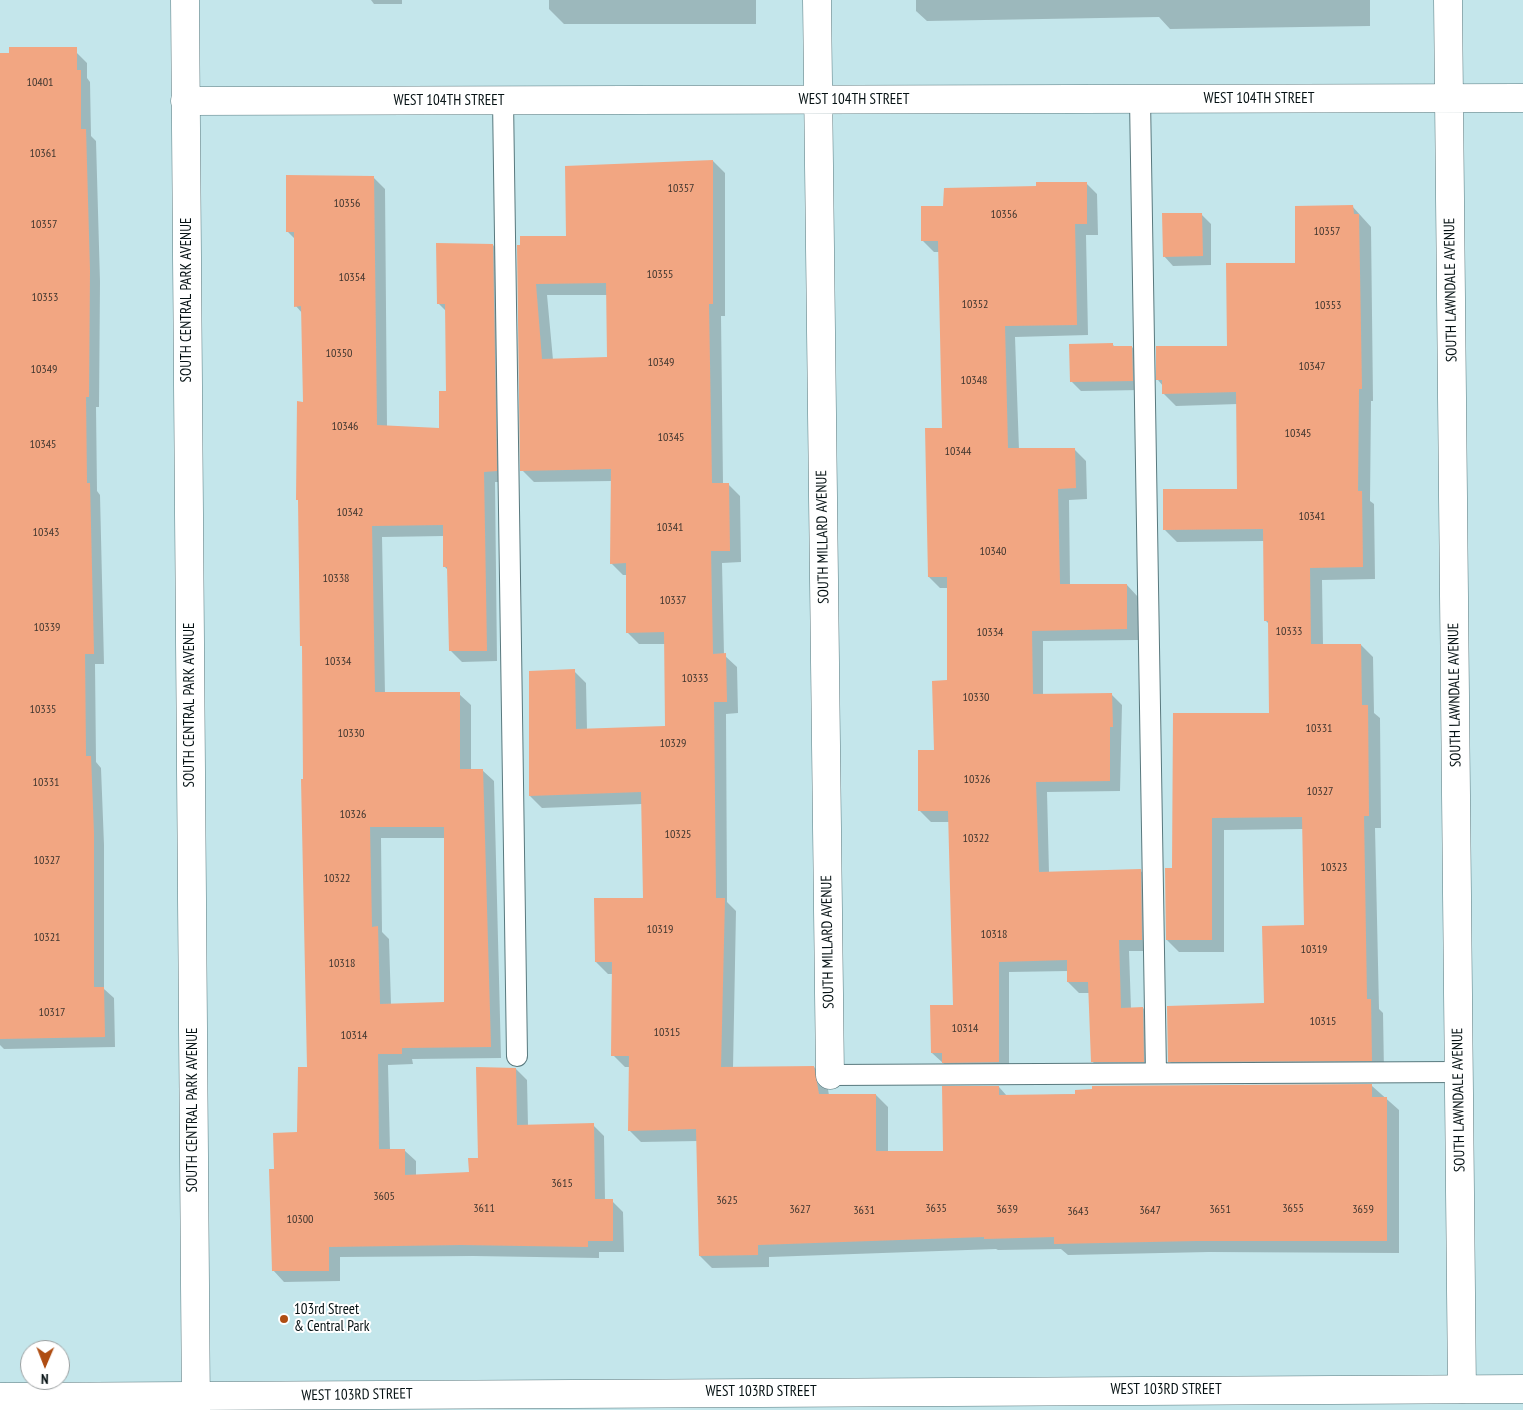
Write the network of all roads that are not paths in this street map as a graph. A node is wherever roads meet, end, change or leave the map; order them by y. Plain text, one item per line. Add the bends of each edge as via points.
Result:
1 (184, 0) edge
2 (817, 0) edge
3 (1448, 0) edge
4 (1449, 98) junction
5 (1523, 98) edge
6 (1140, 99) junction
7 (503, 100) junction
8 (818, 100) junction
9 (185, 101) junction
10 (517, 1056) dead end
11 (1459, 1072) junction
12 (1156, 1073) junction
13 (830, 1075) joint
14 (1462, 1389) junction
15 (1523, 1389) edge
16 (0, 1397) edge
17 (196, 1404) edge

1 - 9 street, SOUTH CENTRAL PARK AVENUE
2 - 8 street, SOUTH MILLARD AVENUE
3 - 4 street, SOUTH LAWNDALE AVENUE
4 - 5 street, WEST 104TH STREET
4 - 6 street, WEST 104TH STREET
4 - 11 street, SOUTH LAWNDALE AVENUE
6 - 8 street, WEST 104TH STREET
6 - 12 lane
7 - 8 street, WEST 104TH STREET
7 - 9 street, WEST 104TH STREET
7 - 10 lane
8 - 13 street, SOUTH MILLARD AVENUE
9 - 17 street, SOUTH CENTRAL PARK AVENUE
11 - 12 lane
11 - 14 street, SOUTH LAWNDALE AVENUE
12 - 13 lane
14 - 15 street, WEST 103RD STREET
14 - 17 street, WEST 103RD STREET via 1032,1390
16 - 17 street, WEST 103RD STREET

